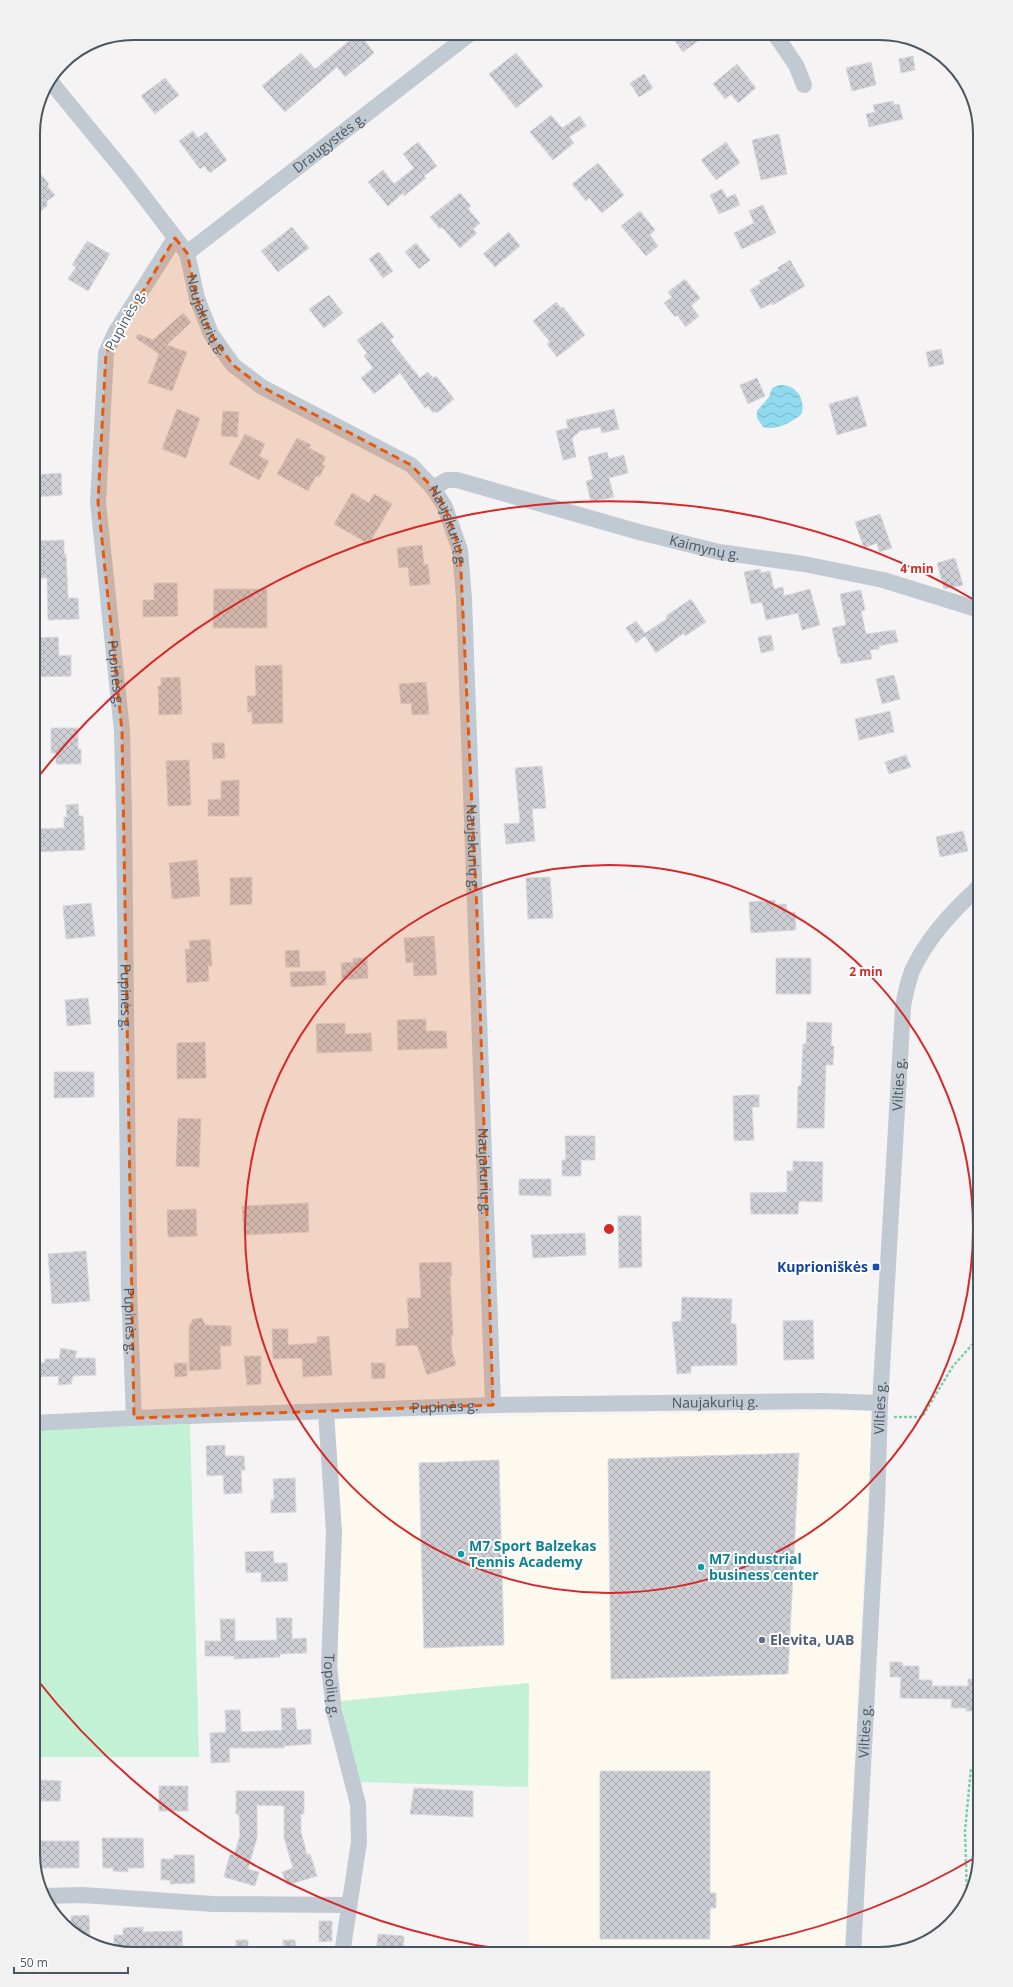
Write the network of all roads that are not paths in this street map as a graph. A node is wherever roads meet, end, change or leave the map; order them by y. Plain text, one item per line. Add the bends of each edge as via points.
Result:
1 (462, 40) edge
2 (779, 40) edge
3 (54, 85) edge
4 (804, 85) dead end
5 (175, 238) junction
6 (187, 253) junction
7 (433, 488) junction
8 (973, 608) edge
9 (973, 893) edge
10 (493, 1405) junction
11 (880, 1410) junction
12 (326, 1412) junction
13 (134, 1418) junction
14 (40, 1423) edge
15 (50, 1896) edge
16 (349, 1905) junction
17 (343, 1947) edge
18 (853, 1947) edge

1 - 6 street, Draugystės g.
2 - 4 street via 796,65
3 - 5 street, Naujakurių g.
5 - 6 street, Naujakurių g.
5 - 13 street, Pupinės g. via 115,333 106,353 98,502 122,739 129,1288
6 - 7 street, Naujakurių g. via 197,298 211,334 233,365 262,387 411,465
7 - 8 street, Kaimynų g. via 447,480 457,480 638,532 719,552 804,564 883,580
7 - 10 street, Naujakurių g. via 445,507 460,550 464,599
9 - 11 street, Vilties g. via 945,921 921,953 912,972 903,1007
10 - 11 street, Naujakurių g. via 809,1402
10 - 12 street, Pupinės g.
11 - 18 street, Vilties g.
12 - 13 street, Pupinės g.
12 - 16 street, Topolių g. via 334,1532 329,1667 334,1711 358,1804 359,1842
13 - 14 street
15 - 16 street via 82,1895 213,1904
16 - 17 street, Topolių g.

